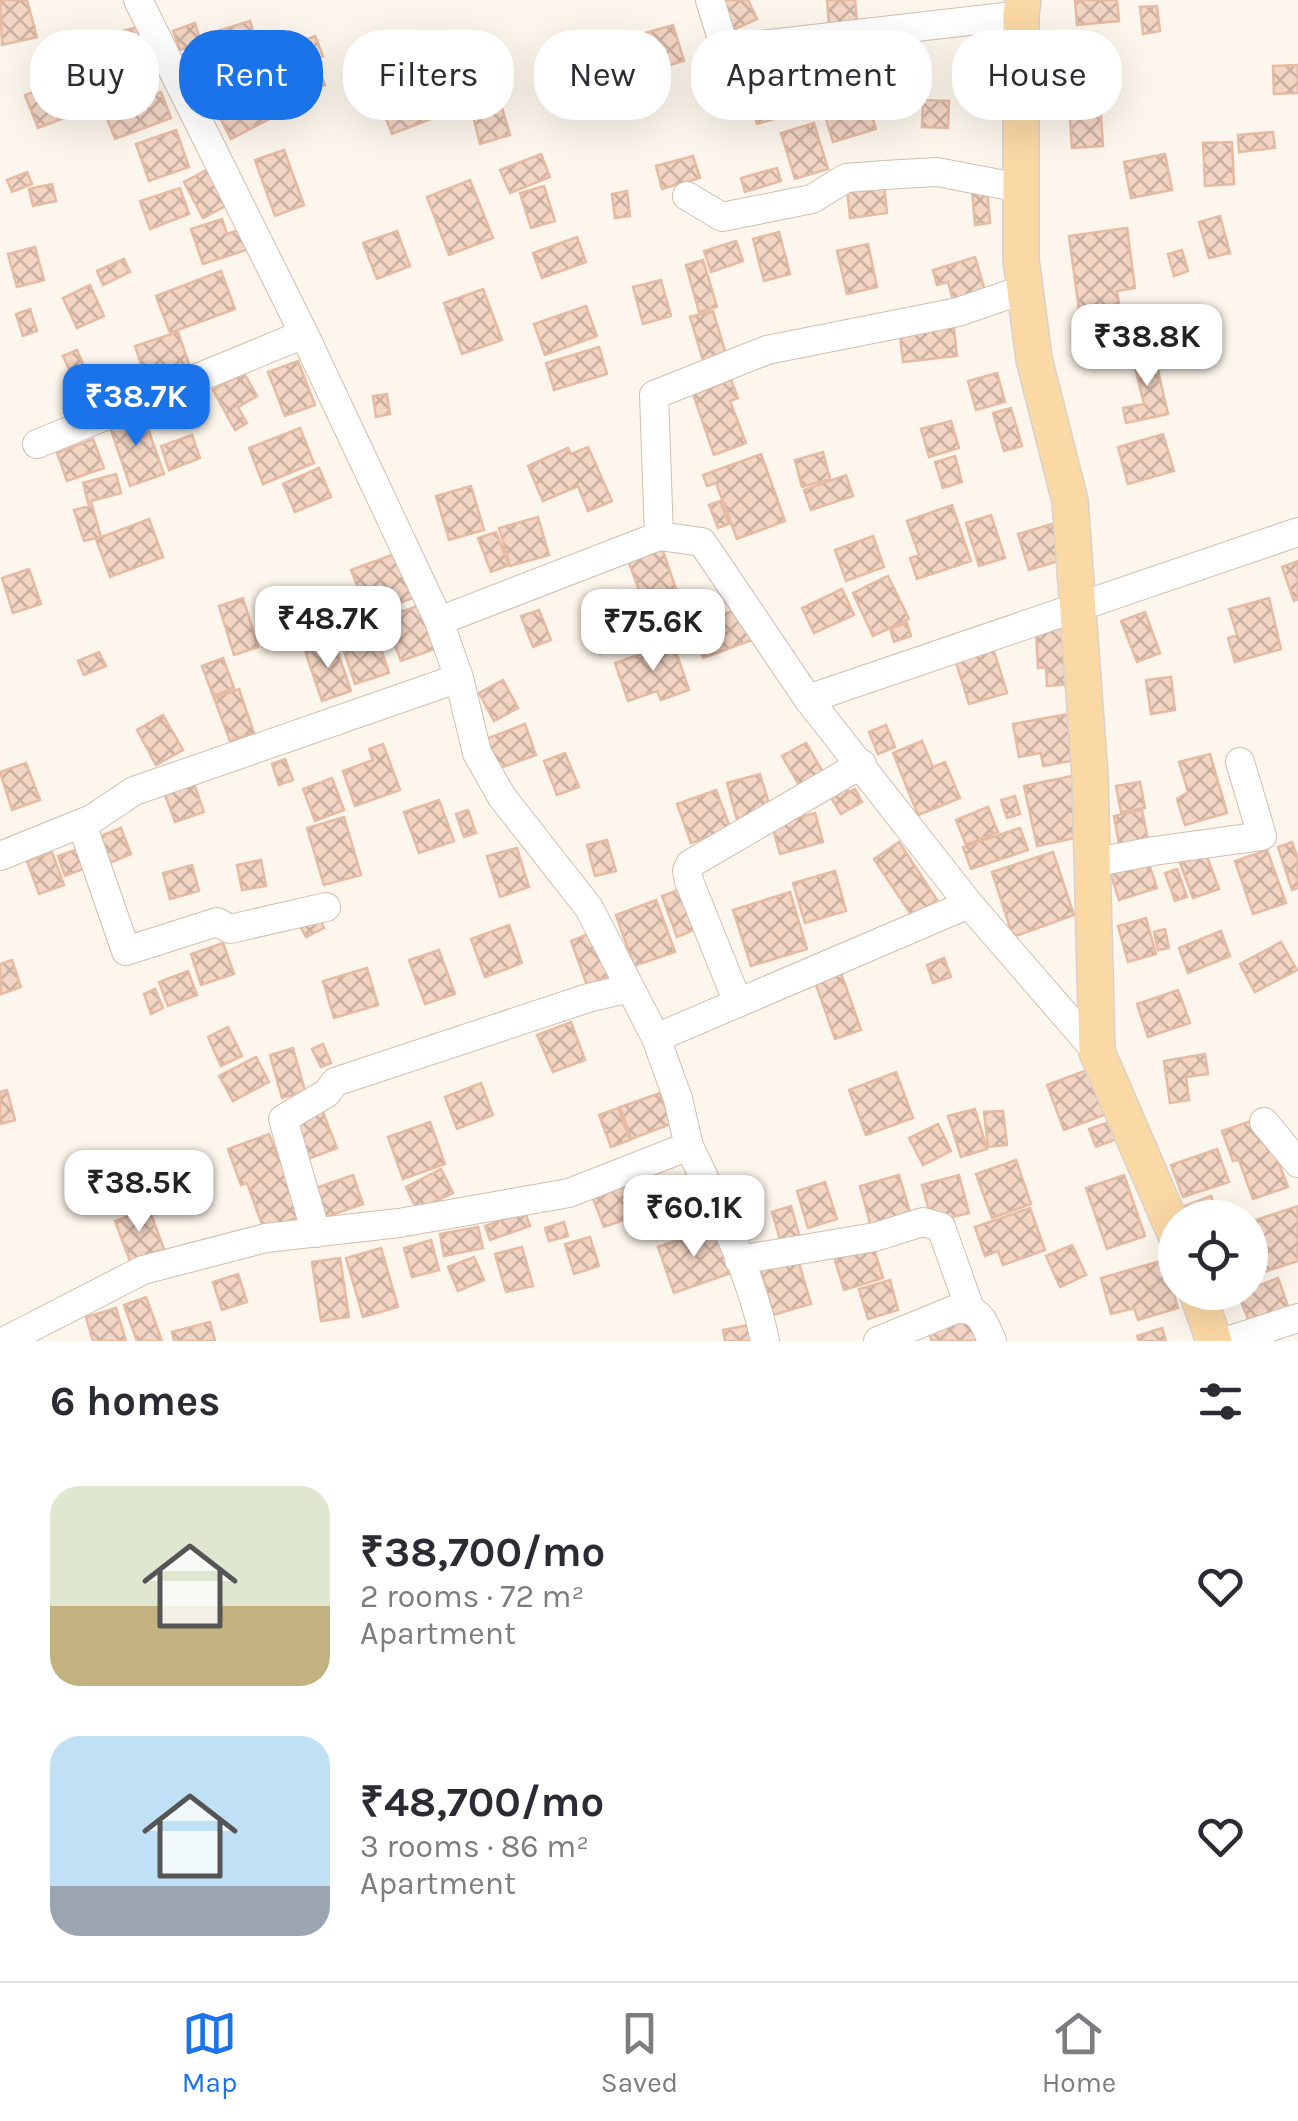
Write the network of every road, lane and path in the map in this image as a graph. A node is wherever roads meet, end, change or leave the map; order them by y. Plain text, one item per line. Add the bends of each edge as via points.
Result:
1 (138, 0) edge
2 (710, 0) edge
3 (1022, 7) edge
4 (1020, 188) junction
5 (687, 196) dead end
6 (1025, 289) junction
7 (304, 334) junction
8 (37, 444) dead end
9 (1298, 532) edge
10 (659, 536) junction
11 (1078, 608) junction
12 (439, 622) junction
13 (459, 678) junction
14 (808, 699) junction
15 (1240, 762) dead end
16 (862, 764) junction
17 (82, 824) junction
18 (0, 856) edge
19 (1092, 863) junction
20 (968, 904) junction
21 (326, 907) dead end
22 (630, 988) junction
23 (738, 1003) junction
24 (656, 1038) junction
25 (1097, 1052) junction
26 (1264, 1122) dead end
27 (689, 1146) junction
28 (1298, 1163) edge
29 (1161, 1200) edge
30 (316, 1233) junction
31 (740, 1260) junction
32 (970, 1309) junction
33 (1203, 1310) edge
34 (1298, 1318) edge
35 (5, 1341) edge
36 (765, 1341) edge
37 (878, 1341) edge
38 (992, 1341) edge
39 (1214, 1341) edge
40 (1228, 1341) edge

1 - 7 street
2 - 3 street via 726,49
3 - 4 main road
4 - 5 street via 937,172 884,174 846,178 812,199 722,216
4 - 6 main road
6 - 10 street via 958,312 766,350 654,394
6 - 11 main road via 1034,359 1070,501
7 - 8 street
7 - 12 street
9 - 11 street
10 - 12 street
10 - 14 street via 702,542
11 - 14 street
11 - 19 main road
12 - 13 street
13 - 17 street via 134,791
13 - 22 street via 477,753 589,908
14 - 16 street
15 - 19 street via 1262,836
16 - 20 street
16 - 23 street via 690,864 690,881
17 - 18 street
17 - 21 street via 126,951 218,922 230,929
19 - 25 main road
20 - 23 street
20 - 25 street
22 - 24 street
22 - 30 street via 335,1082 283,1119
23 - 24 street
24 - 27 street
25 - 29 main road
26 - 28 street
27 - 30 street via 569,1193
27 - 31 street
30 - 35 street via 266,1238 142,1270
31 - 32 street via 923,1222 941,1228
31 - 36 street
32 - 37 street
32 - 38 street via 980,1314
33 - 39 main road
34 - 40 street

